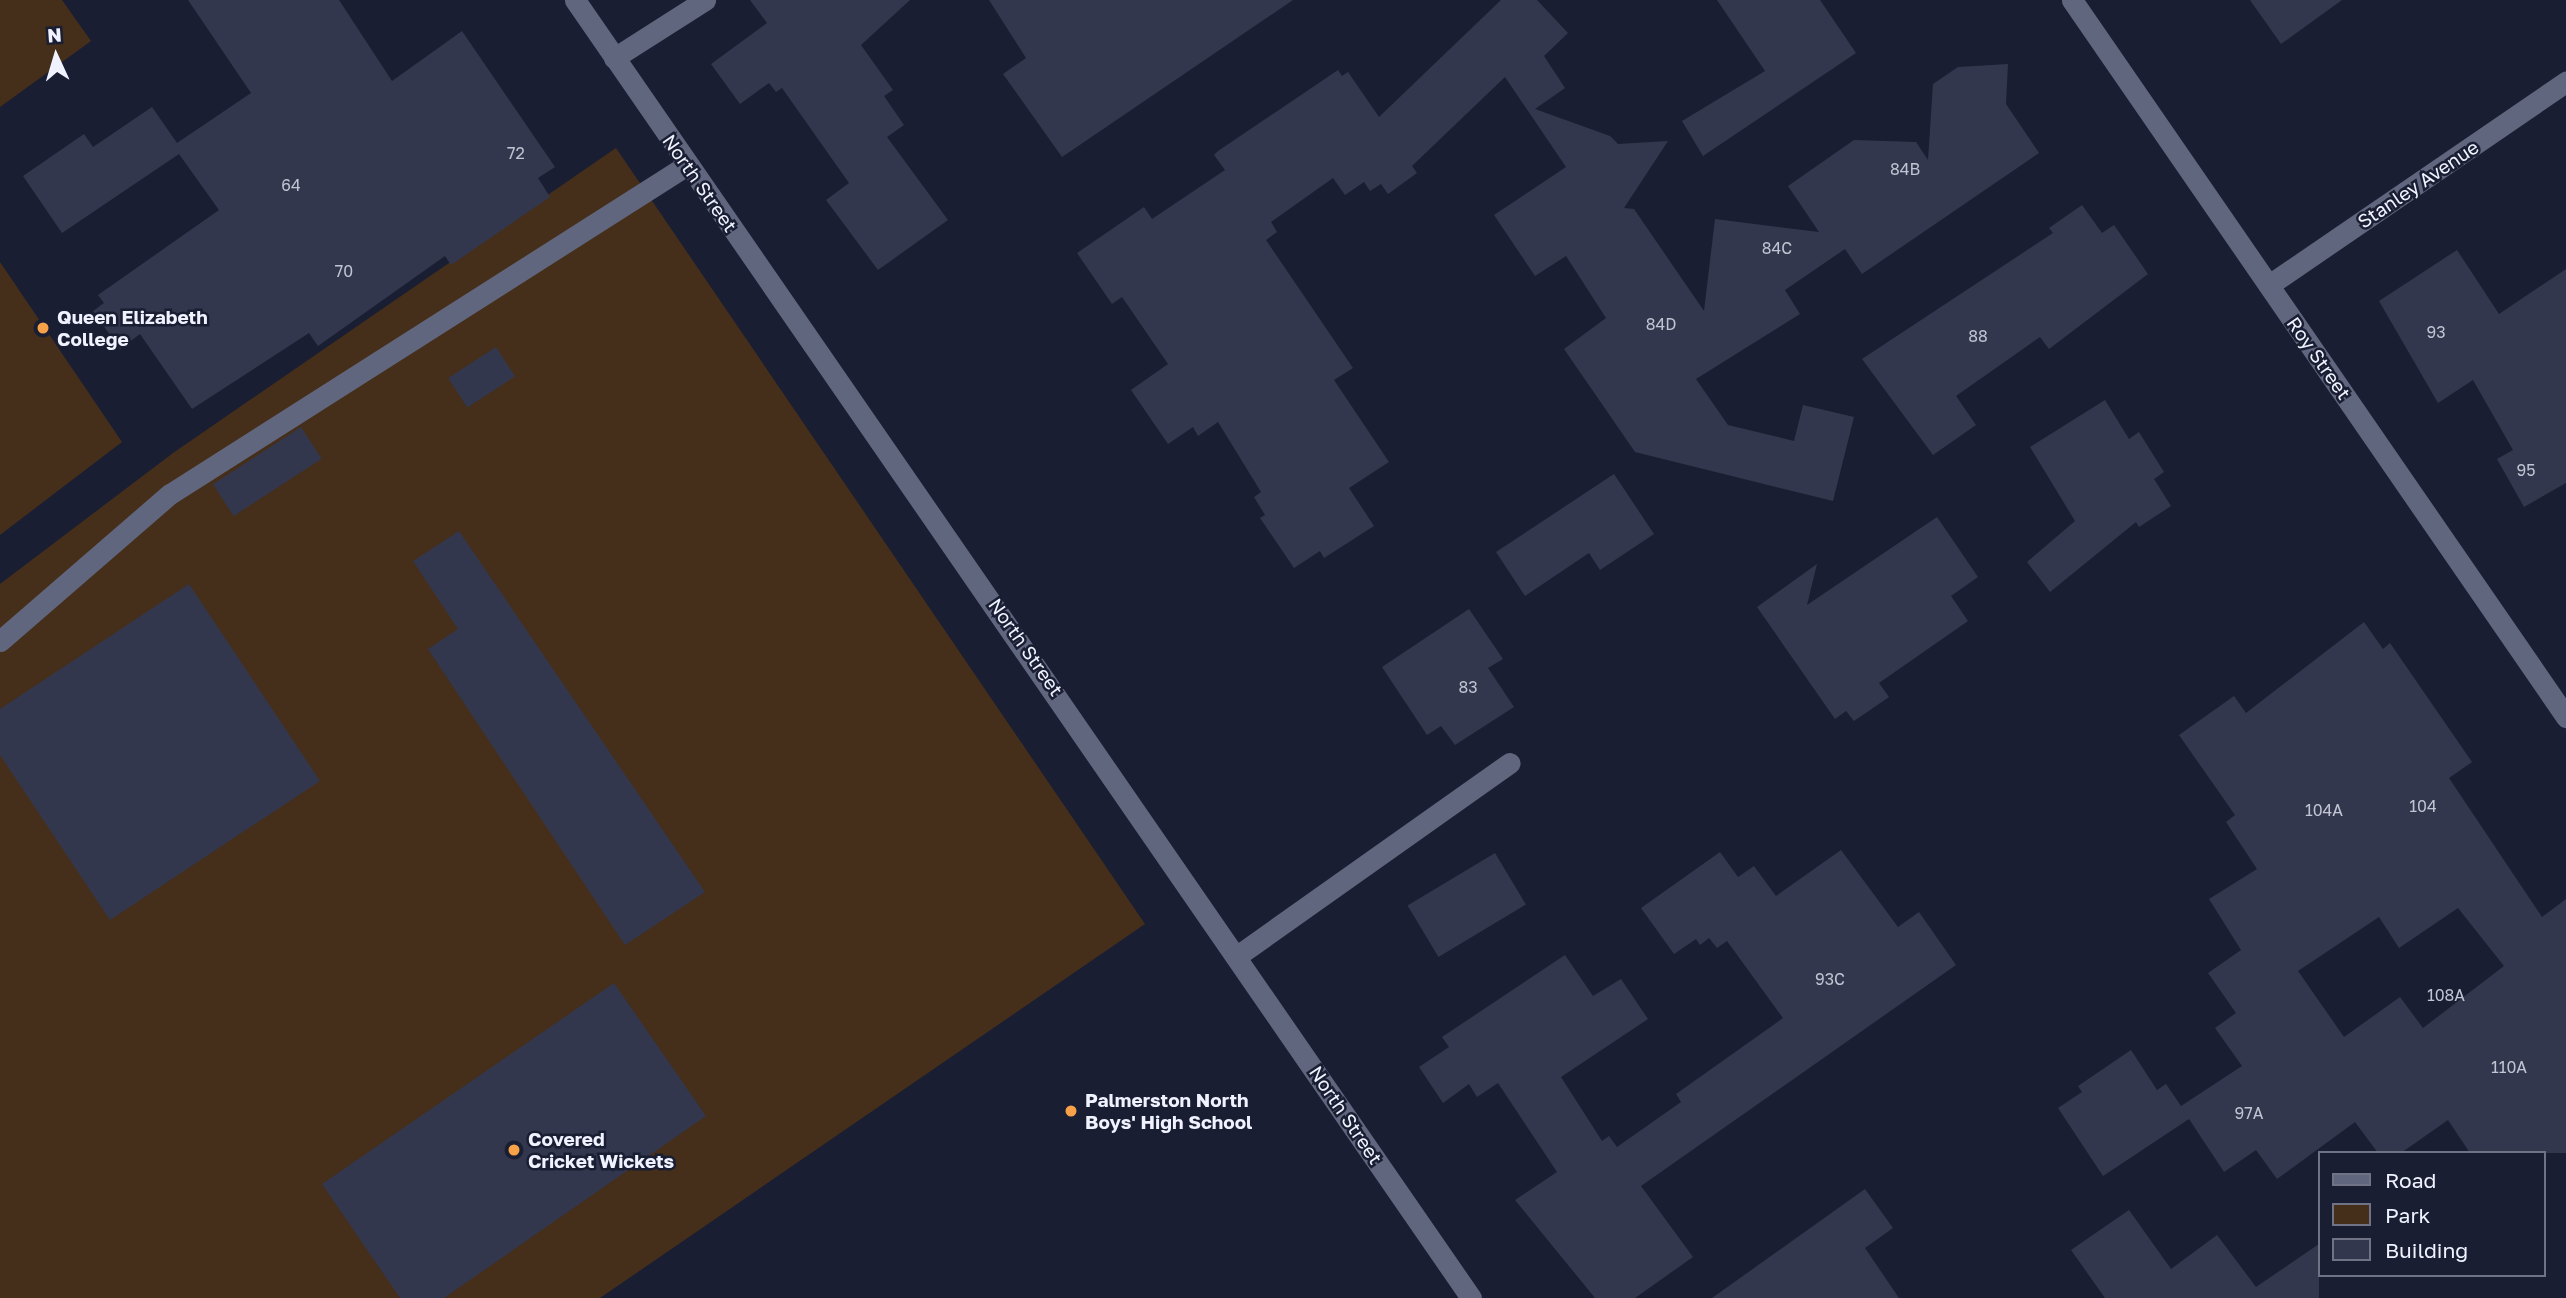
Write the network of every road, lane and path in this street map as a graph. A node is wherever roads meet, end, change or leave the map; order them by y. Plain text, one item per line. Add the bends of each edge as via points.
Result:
1 (575, 0) edge
2 (705, 0) edge
3 (2072, 0) edge
4 (614, 58) junction
5 (2566, 82) edge
6 (687, 165) junction
7 (2269, 285) junction
8 (0, 641) edge
9 (2566, 717) edge
10 (1510, 763) dead end
11 (1237, 956) junction
12 (1471, 1298) edge

1 - 4 street, North Street
2 - 4 street
3 - 7 street, Roy Street
4 - 6 street, North Street
5 - 7 street, Stanley Avenue
6 - 8 street via 170,494
6 - 11 street, North Street
7 - 9 street, Roy Street
10 - 11 street
11 - 12 street, North Street

